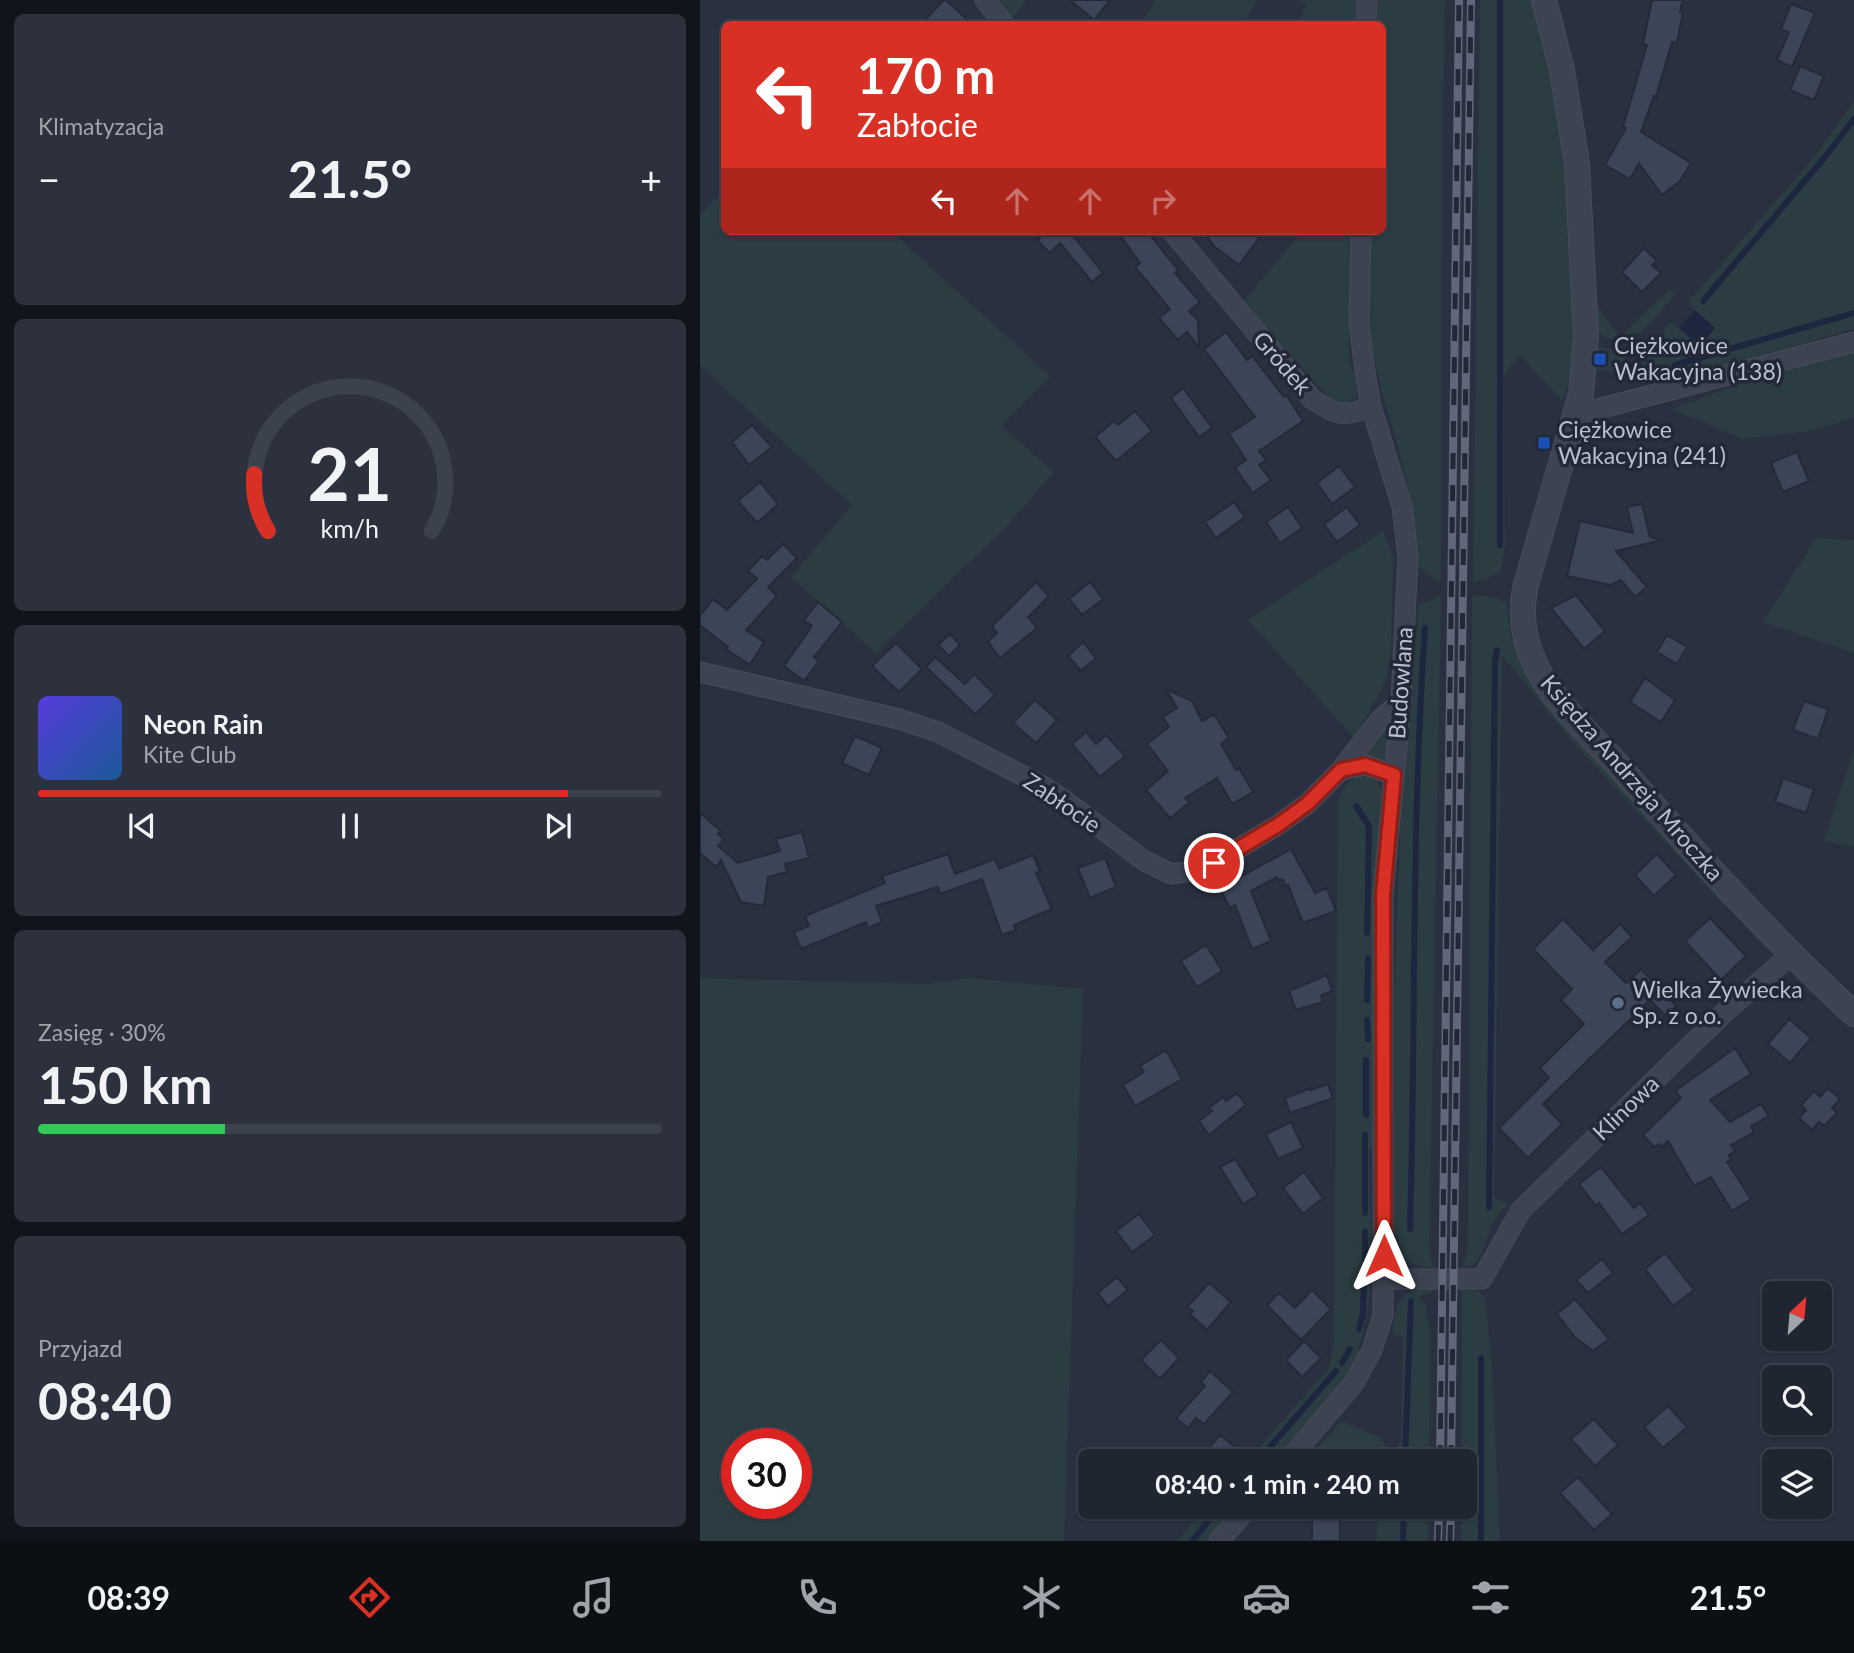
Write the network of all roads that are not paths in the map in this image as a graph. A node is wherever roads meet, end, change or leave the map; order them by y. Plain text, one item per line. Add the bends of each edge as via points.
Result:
1 (985, 0) edge
2 (1367, 0) edge
3 (1544, 0) edge
4 (1002, 21) edge
5 (1366, 21) edge
6 (1175, 235) edge
7 (1361, 235) edge
8 (1854, 342) edge
9 (1371, 406) junction
10 (1575, 415) junction
11 (700, 672) edge
12 (1401, 701) junction
13 (1341, 770) junction
14 (1394, 775) junction
15 (1792, 954) junction
16 (1854, 1014) edge
17 (1384, 1279) junction
18 (1298, 1449) edge
19 (1238, 1519) edge
20 (1219, 1541) edge

1 - 4 street
2 - 5 street
3 - 10 street, Księdza Andrzeja Mroczka via 1562,70 1577,163 1586,337
6 - 9 street, Gródek via 1312,399 1329,410 1351,415
7 - 9 street via 1359,323
8 - 10 street
9 - 12 street, Budowlana via 1402,507 1408,556
10 - 15 street, Księdza Andrzeja Mroczka via 1525,588 1522,617 1531,654 1568,710
11 - 13 street, Zabłocie via 938,732 1041,785 1143,860 1171,874 1214,863 1278,825
12 - 13 street, Zabłocie
12 - 14 street, Budowlana
13 - 14 street via 1365,765
14 - 17 street, Budowlana via 1383,895
15 - 16 street, Księdza Andrzeja Mroczka
15 - 17 street, Klinowa via 1727,1010 1521,1210 1482,1279
17 - 18 street, Budowlana via 1382,1315 1372,1350 1354,1383
19 - 20 street

